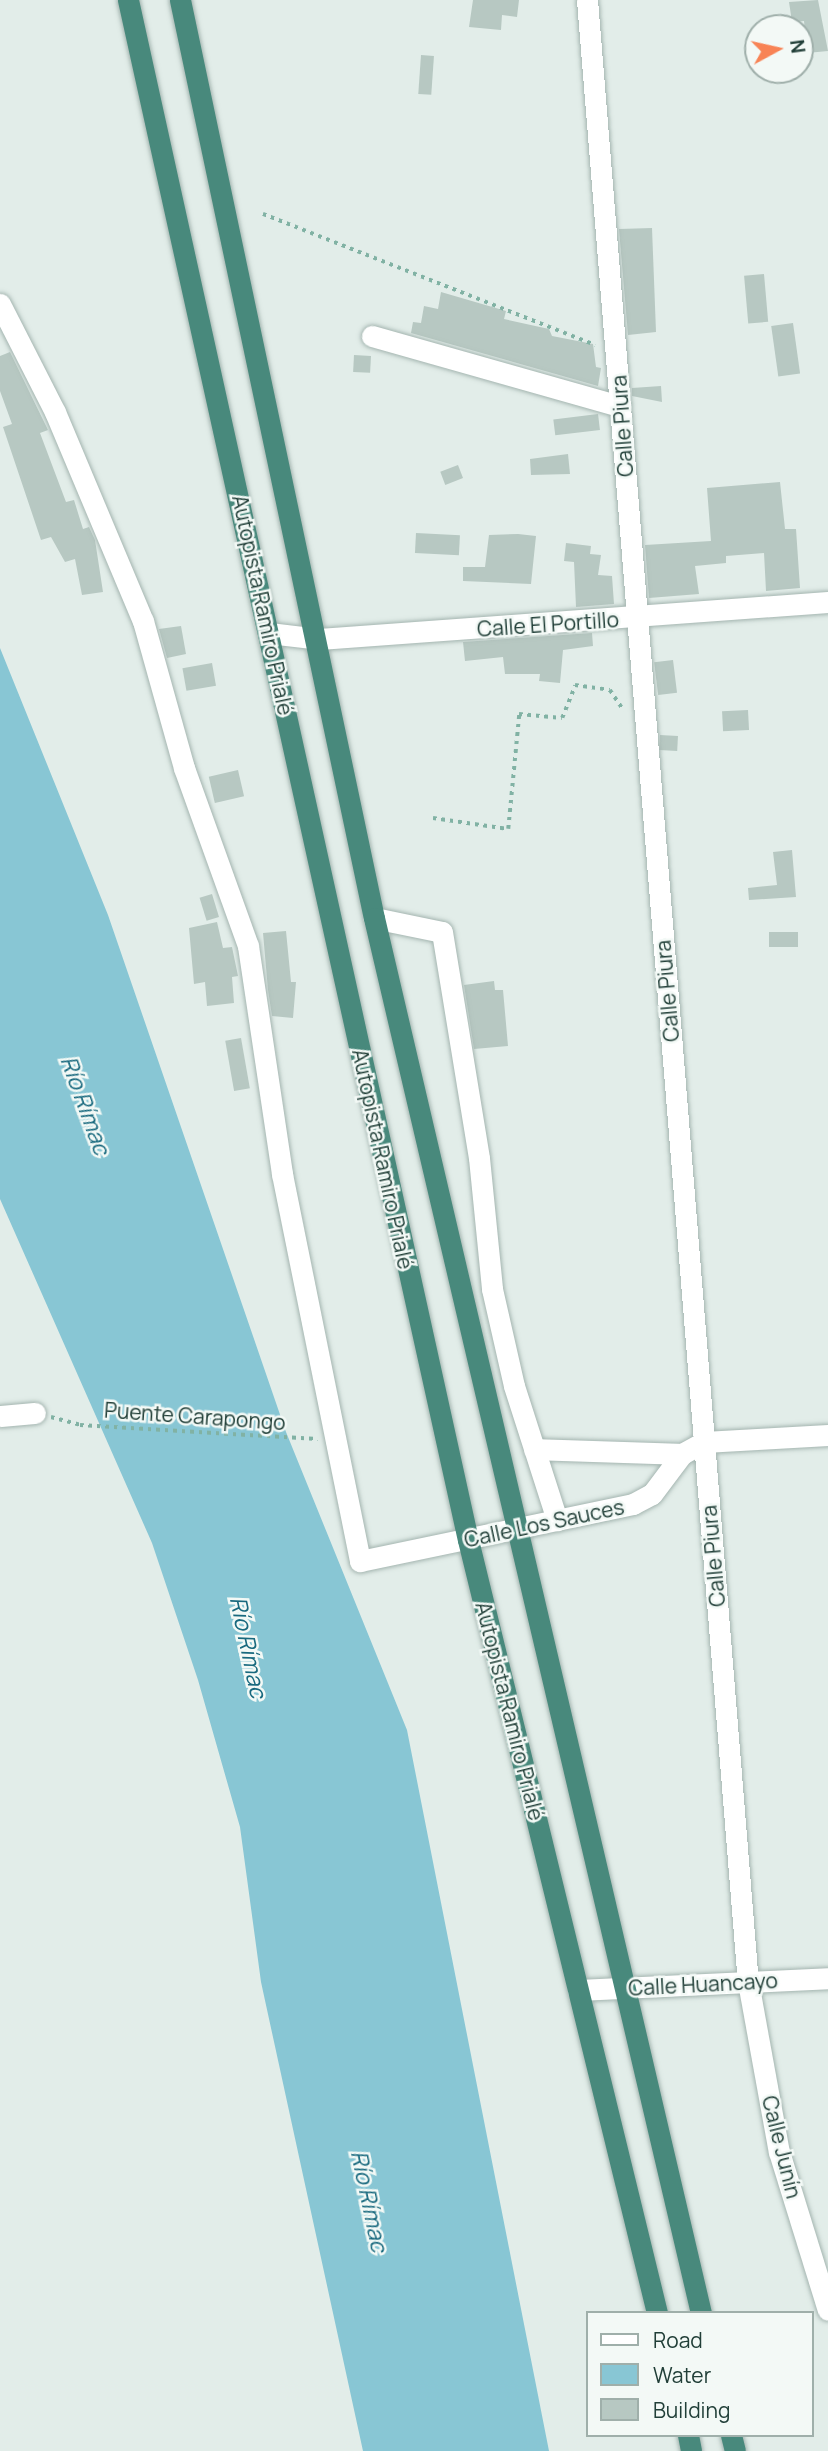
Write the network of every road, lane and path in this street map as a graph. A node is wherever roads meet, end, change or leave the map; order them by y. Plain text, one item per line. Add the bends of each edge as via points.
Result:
1 (128, 0) edge
2 (180, 0) edge
3 (587, 0) edge
4 (263, 214) dead end
5 (1, 306) edge
6 (372, 336) dead end
7 (617, 354) junction
8 (620, 406) junction
9 (828, 602) edge
10 (635, 618) junction
11 (269, 633) junction
12 (319, 639) junction
13 (646, 725) junction
14 (433, 818) dead end
15 (374, 918) junction
16 (35, 1413) joint
17 (0, 1416) edge
18 (828, 1435) edge
19 (308, 1439) dead end
20 (704, 1442) junction
21 (534, 1449) junction
22 (682, 1454) junction
23 (557, 1520) junction
24 (518, 1529) junction
25 (468, 1540) junction
26 (828, 1978) edge
27 (748, 1982) junction
28 (622, 1988) junction
29 (578, 1990) junction
30 (828, 2310) edge
31 (657, 2311) edge
32 (701, 2311) edge

1 - 11 highway, Autopista Ramiro Prialé
2 - 12 highway, Autopista Ramiro Prialé
3 - 7 street, Calle Piura
4 - 7 path
5 - 25 street, Calle Los Sauces via 55,412 143,621 184,768 248,946 282,1174 362,1562
6 - 8 street
7 - 8 street, Calle Piura
8 - 10 street, Calle Piura
9 - 10 street, Calle El Portillo
10 - 12 street, Calle El Portillo
10 - 13 street, Calle Piura
11 - 12 street, Calle El Portillo
11 - 25 highway, Autopista Ramiro Prialé
12 - 15 highway, Autopista Ramiro Prialé
13 - 14 path via 631,720 610,690 575,685 562,718 519,714 508,829
13 - 20 street, Calle Piura
15 - 21 street via 442,932 479,1158 492,1289
15 - 24 highway, Autopista Ramiro Prialé
16 - 17 street
16 - 19 path, Puente Carapongo via 80,1424
18 - 20 street, Calle Los Sauces
20 - 22 street, Calle Los Sauces
20 - 27 street, Calle Piura
21 - 22 street
21 - 23 street
22 - 23 street, Calle Los Sauces via 643,1499
23 - 24 street, Calle Los Sauces
24 - 25 street, Calle Los Sauces
24 - 28 highway, Autopista Ramiro Prialé
25 - 29 highway, Autopista Ramiro Prialé
26 - 27 street, Calle Huancayo
27 - 28 street, Calle Huancayo
27 - 30 street, Calle Junín via 779,2152
28 - 29 street, Calle Huancayo
28 - 32 highway, Autopista Ramiro Prialé
29 - 31 highway, Autopista Ramiro Prialé

